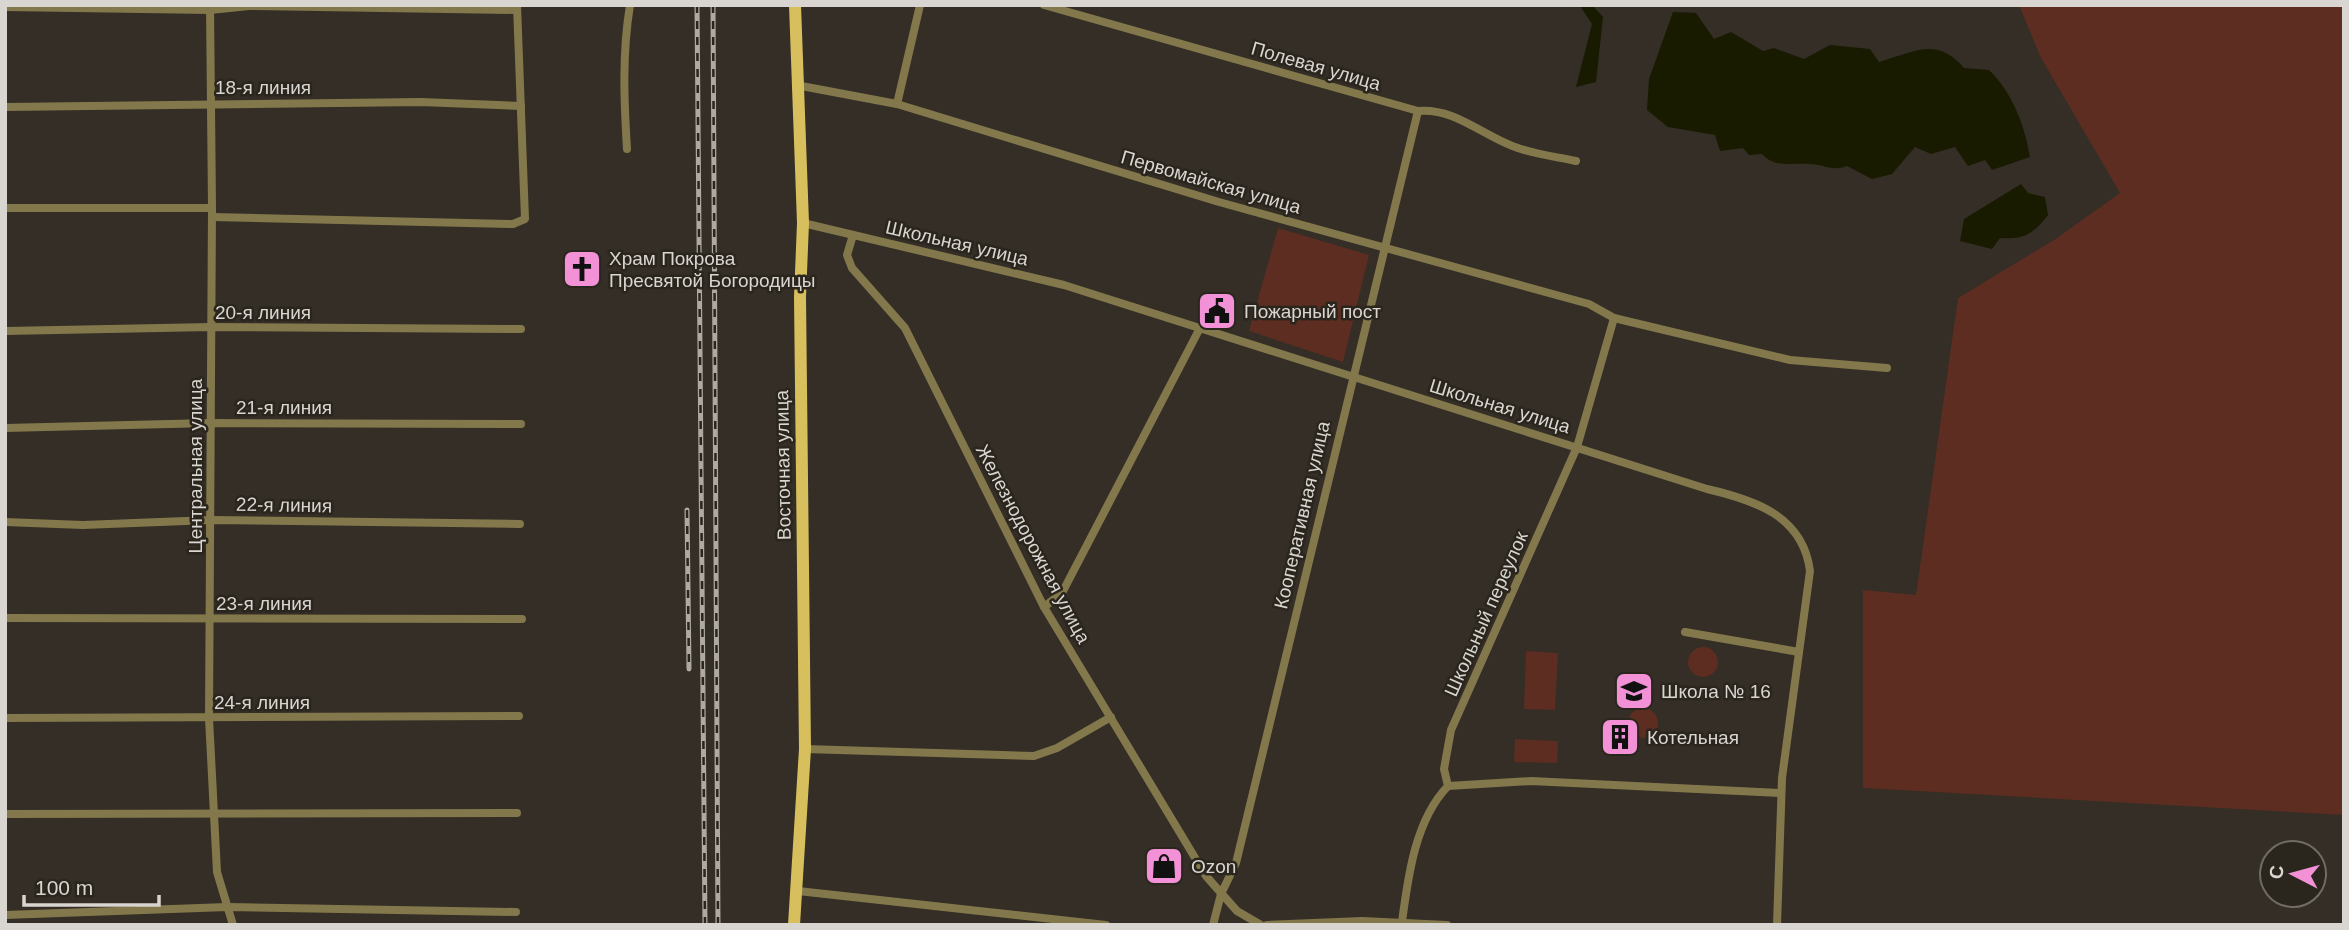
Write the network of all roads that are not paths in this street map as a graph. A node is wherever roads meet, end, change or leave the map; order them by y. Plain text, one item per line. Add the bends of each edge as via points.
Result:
1 (630, 5) edge
2 (795, 5) edge
3 (920, 5) edge
4 (1044, 5) edge
5 (5, 7) edge
6 (210, 8) edge
7 (517, 8) edge
8 (796, 85) junction
9 (211, 103) junction
10 (897, 104) junction
11 (521, 106) junction
12 (5, 107) edge
13 (1418, 111) junction
14 (627, 149) dead end
15 (1576, 161) dead end
16 (5, 208) edge
17 (212, 212) junction
18 (803, 223) junction
19 (853, 234) junction
20 (1385, 248) junction
21 (1614, 317) junction
22 (212, 327) junction
23 (1200, 328) junction
24 (521, 329) dead end
25 (5, 331) edge
26 (1887, 368) dead end
27 (1352, 376) junction
28 (211, 423) junction
29 (521, 424) dead end
30 (5, 428) edge
31 (1577, 447) junction
32 (211, 520) junction
33 (5, 522) edge
34 (520, 524) dead end
35 (1044, 607) junction
36 (5, 618) edge
37 (210, 618) junction
38 (522, 619) dead end
39 (1685, 632) dead end
40 (1799, 652) junction
41 (519, 716) dead end
42 (5, 718) edge
43 (209, 718) junction
44 (1111, 718) junction
45 (805, 749) junction
46 (1448, 786) junction
47 (1781, 793) junction
48 (215, 813) junction
49 (517, 813) dead end
50 (5, 814) edge
51 (799, 891) junction
52 (1220, 894) junction
53 (227, 907) junction
54 (516, 912) dead end
55 (5, 915) edge
56 (1402, 922) junction
57 (233, 925) edge
58 (794, 925) edge
59 (1107, 925) edge
60 (1213, 925) edge
61 (1264, 925) edge
62 (1447, 925) edge
63 (1777, 925) edge

1 - 14 street via 623,71
2 - 8 main road, Восточная улица
3 - 10 street
4 - 13 street, Полевая улица
5 - 6 street
6 - 7 street
6 - 9 street, Центральная улица
7 - 11 street
8 - 10 street, Первомайская улица
8 - 18 main road, Восточная улица
9 - 11 street, 18-я линия
9 - 12 street, 18-я линия
9 - 17 street, Центральная улица
10 - 20 street, Первомайская улица
11 - 17 street via 526,219 513,224
13 - 15 street, Полевая улица via 1447,114 1520,149
13 - 20 street, Кооперативная улица
16 - 17 street
17 - 22 street, Центральная улица
18 - 19 street, Школьная улица
18 - 45 main road, Восточная улица
19 - 23 street, Школьная улица via 1064,285
19 - 35 street, Железнодорожная улица via 847,255 852,268 905,328
20 - 21 street, Первомайская улица via 1589,304
20 - 27 street, Кооперативная улица
21 - 26 street, Первомайская улица via 1790,360
21 - 31 street, Школьный переулок
22 - 24 street, 20-я линия
22 - 25 street, 20-я линия
22 - 28 street, Центральная улица
23 - 27 street, Школьная улица
23 - 35 street via 1062,593
27 - 31 street, Школьная улица
27 - 52 street, Кооперативная улица via 1236,863
28 - 29 street, 21-я линия
28 - 30 street, 21-я линия
28 - 32 street, Центральная улица
31 - 40 street, Школьная улица via 1742,497 1799,535 1810,571
31 - 46 street, Школьный переулок via 1451,730 1444,769
32 - 33 street, 22-я линия via 83,525
32 - 34 street, 22-я линия
32 - 37 street, Центральная улица
35 - 44 street, Железнодорожная улица
36 - 37 street, 23-я линия
37 - 38 street, 23-я линия
37 - 43 street, Центральная улица
39 - 40 street
40 - 47 street, Школьная улица
41 - 43 street, 24-я линия
42 - 43 street, 24-я линия
43 - 48 street, Центральная улица
44 - 45 street via 1034,756
44 - 52 street, Железнодорожная улица
45 - 51 main road, Восточная улица
46 - 47 street via 1531,781
46 - 56 street via 1421,827
47 - 63 street, Школьная улица
48 - 49 street
48 - 50 street
48 - 53 street, Центральная улица via 217,872
51 - 58 main road, Восточная улица
51 - 59 street
52 - 60 street, Кооперативная улица
52 - 61 street, Железнодорожная улица via 1237,912
53 - 54 street
53 - 55 street
53 - 57 street, Центральная улица
56 - 61 street
56 - 62 street

